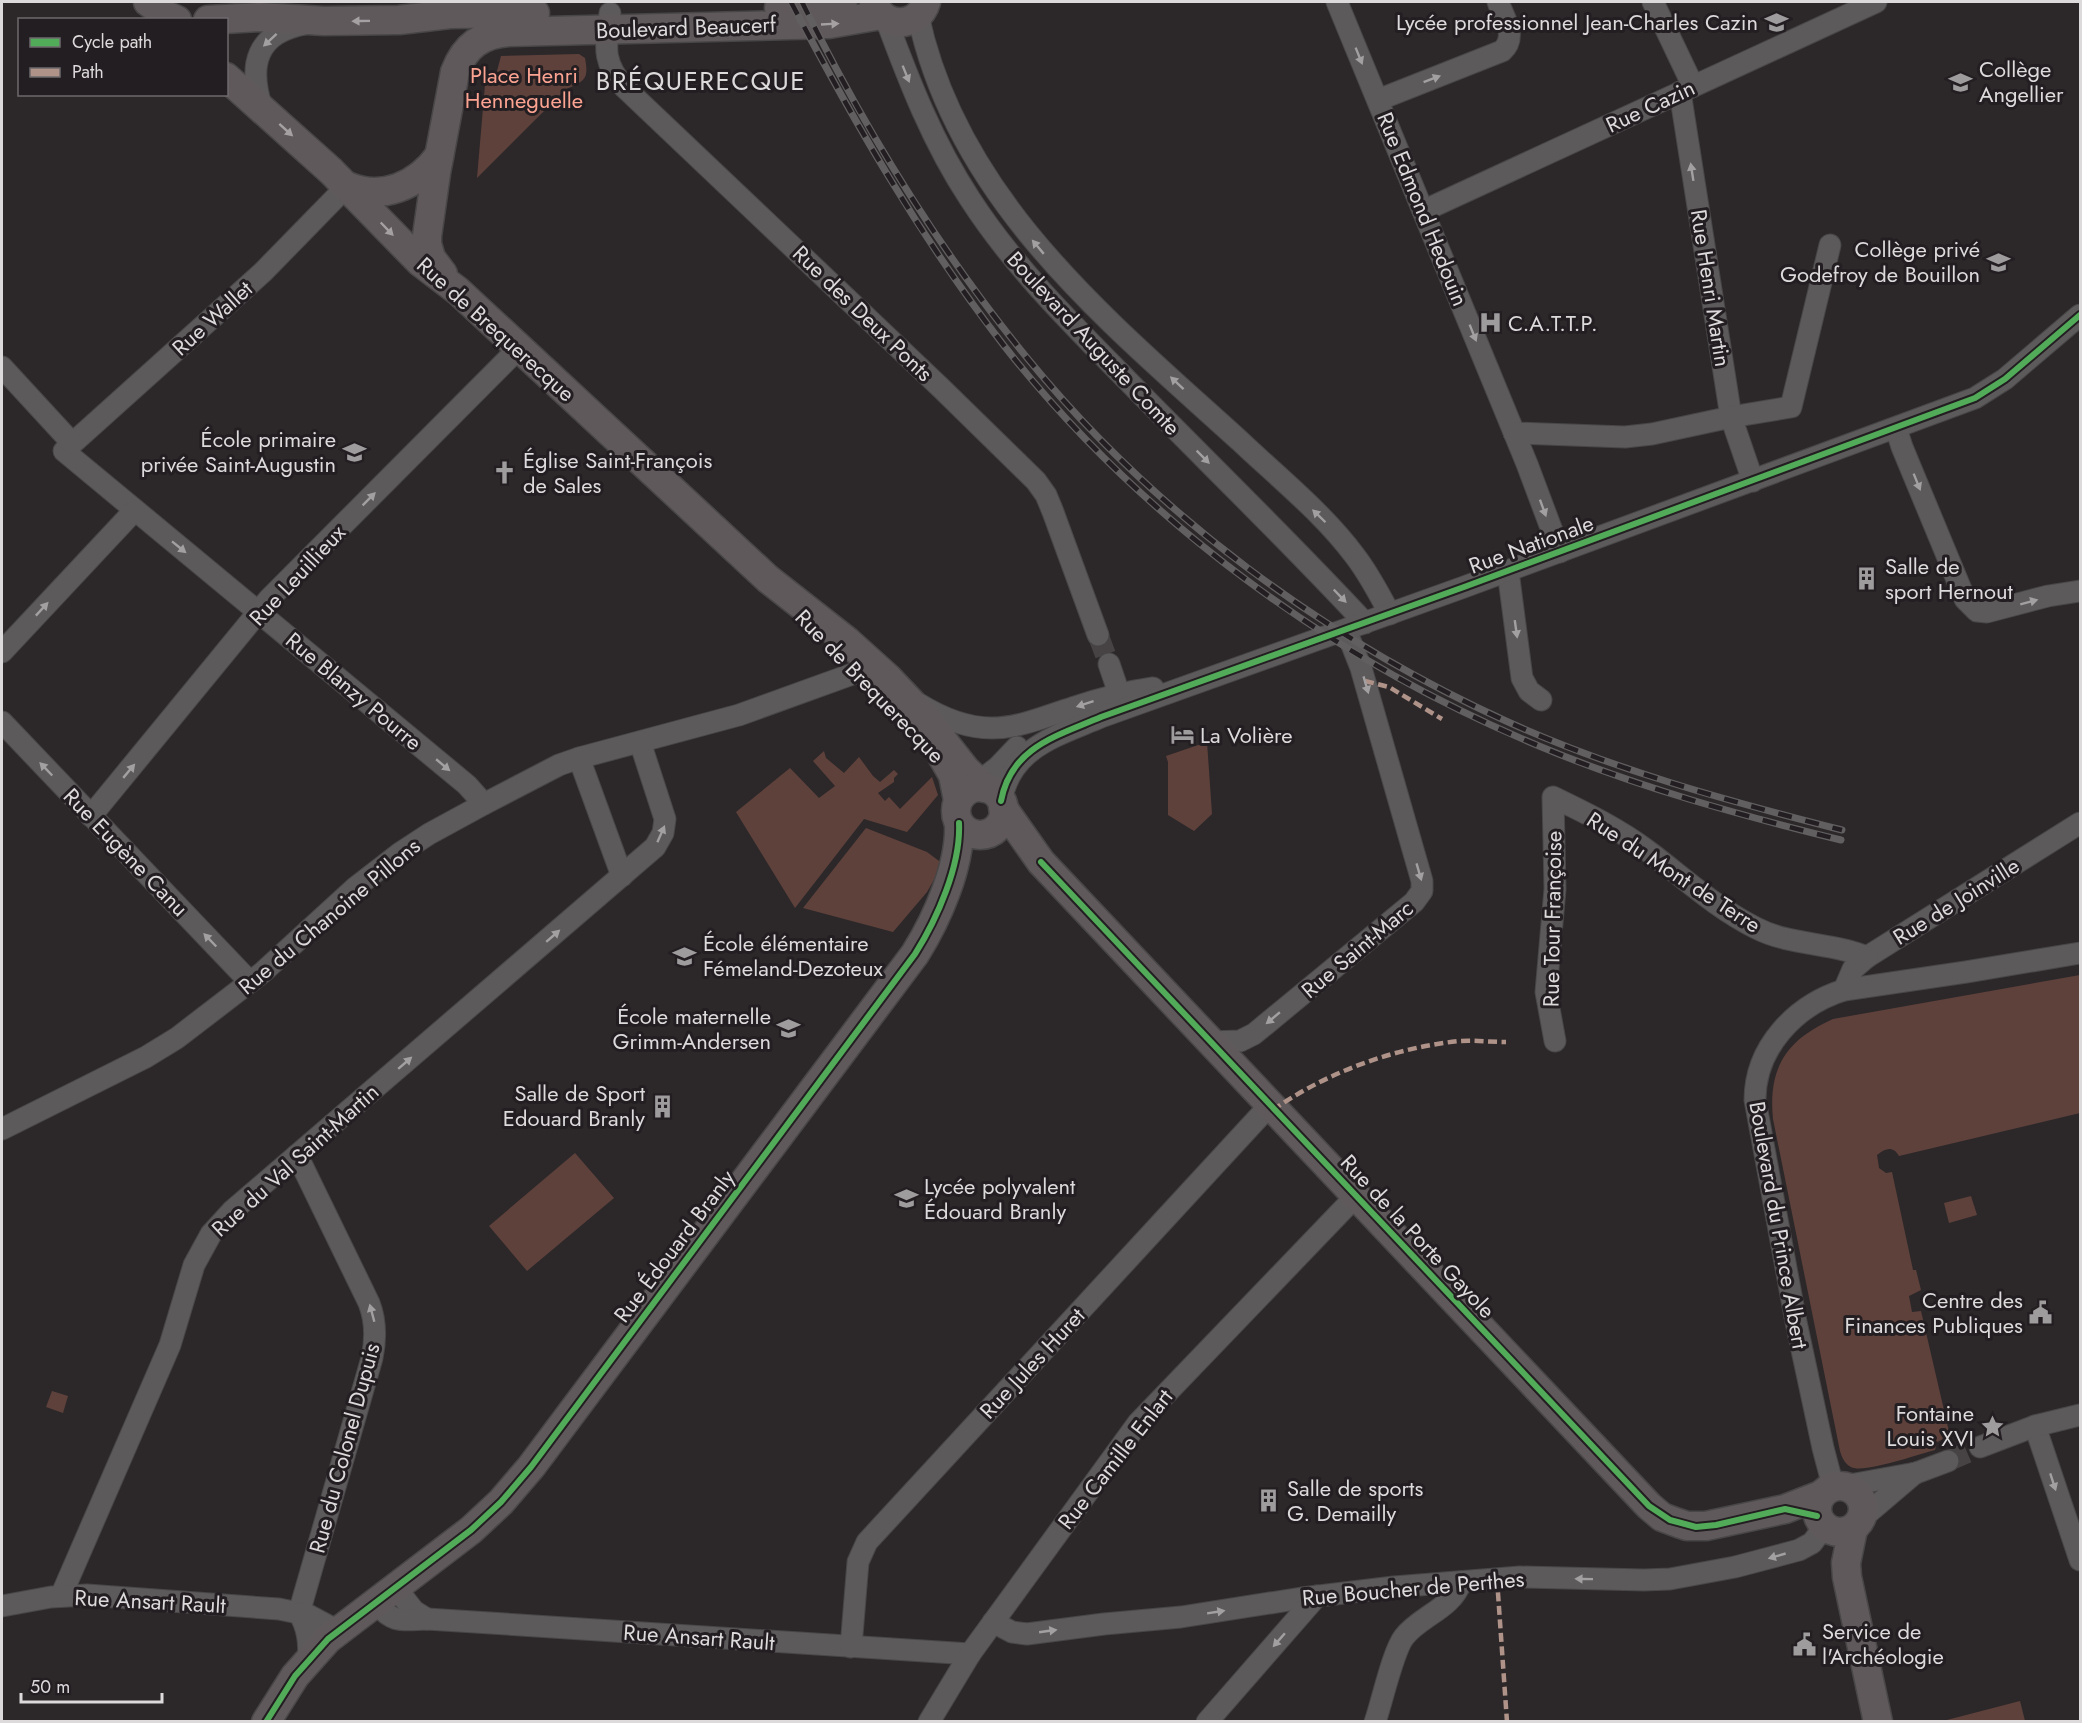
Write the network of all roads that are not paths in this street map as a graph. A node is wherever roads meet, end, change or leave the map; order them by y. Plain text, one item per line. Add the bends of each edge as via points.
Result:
1 (129, 2) edge
2 (148, 2) edge
3 (843, 2) edge
4 (1337, 2) edge
5 (1498, 2) edge
6 (1653, 2) edge
7 (1876, 2) edge
8 (924, 6) edge
9 (880, 12) edge
10 (148, 18) edge
11 (173, 18) edge
12 (228, 19) edge
13 (399, 20) junction
14 (324, 21) junction
15 (609, 21) junction
16 (228, 79) edge
17 (1686, 89) junction
18 (451, 91) junction
19 (1378, 100) junction
20 (262, 108) junction
21 (439, 156) junction
22 (347, 186) junction
23 (1423, 211) junction
24 (1830, 245) dead end
25 (458, 291) junction
26 (2080, 315) edge
27 (519, 348) junction
28 (2, 367) edge
29 (1731, 417) junction
30 (1896, 428) junction
31 (1514, 433) junction
32 (72, 443) junction
33 (1752, 481) junction
34 (134, 510) junction
35 (1560, 552) junction
36 (1508, 571) junction
37 (2080, 591) edge
38 (259, 612) junction
39 (1390, 614) junction
40 (1356, 626) junction
41 (1098, 636) tunnel mouth
42 (2, 652) edge
43 (1109, 664) tunnel mouth
44 (867, 670) junction
45 (906, 696) junction
46 (1541, 700) dead end
47 (1122, 701) junction
48 (1101, 717) junction
49 (2, 722) edge
50 (640, 742) junction
51 (579, 758) junction
52 (1553, 797) joint
53 (484, 804) junction
54 (981, 807) junction
55 (91, 816) junction
56 (2080, 823) edge
57 (622, 876) junction
58 (2080, 952) edge
59 (1866, 957) junction
60 (250, 982) junction
61 (1844, 990) junction
62 (1555, 1041) dead end
63 (1209, 1042) junction
64 (1269, 1106) junction
65 (2, 1130) edge
66 (297, 1155) junction
67 (1356, 1196) junction
68 (2080, 1415) edge
69 (2035, 1426) junction
70 (1980, 1447) tunnel mouth
71 (1948, 1461) tunnel mouth
72 (1916, 1473) junction
73 (1836, 1511) junction
74 (2080, 1560) edge
75 (1461, 1582) junction
76 (386, 1595) junction
77 (61, 1596) junction
78 (1317, 1596) junction
79 (2, 1606) edge
80 (298, 1613) junction
81 (993, 1622) junction
82 (338, 1631) junction
83 (851, 1647) junction
84 (970, 1654) junction
85 (308, 1660) junction
86 (266, 1722) edge
87 (929, 1722) edge
88 (1207, 1722) edge
89 (1375, 1722) edge
90 (1878, 1722) edge

1 - 10 street
2 - 11 street
3 - 15 street, Boulevard Beaucerf
4 -> 19 street, Rue Edmond Hedouin
19 -> 5 street via 1502,51 1510,42 1510,34
6 - 17 street, Rue Henri Martin
7 - 17 street, Rue Cazin
8 - 9 street, Boulevard Beaucerf via 912,20 901,23
39 -> 8 street, Boulevard Auguste Comte via 1370,577 1342,539 1083,295 1020,225 983,170 942,96 928,56
15 -> 9 street, Boulevard Beaucerf via 829,24
9 -> 40 street, Boulevard Auguste Comte via 946,160 1005,248
12 - 14 street, Boulevard Beaucerf
13 -> 14 street, Boulevard Beaucerf
13 - 15 street, Boulevard Beaucerf via 450,14
13 - 18 street via 439,24 452,31 455,38
14 -> 20 street via 287,28 264,45 255,72
15 - 18 street, Boulevard Beaucerf via 490,34 465,52 454,72
15 - 41 street, Rue des Deux Ponts via 608,62 616,78 1035,481 1053,512
16 - 20 street, Rue de Brequerecque
17 - 23 street, Rue Cazin
29 -> 17 street, Rue Henri Martin
18 - 21 street
19 - 23 street, Rue Edmond Hedouin
20 -> 22 street, Rue de Brequerecque
21 - 22 street via 422,176 396,190 372,193
21 - 25 street via 427,244 431,258
22 -> 25 street, Rue de Brequerecque via 420,262
22 - 32 street, Rue Wallet via 263,272
23 -> 31 street, Rue Edmond Hedouin
24 - 29 street via 1791,407
25 - 27 street, Rue de Brequerecque
26 - 30 street, Rue Nationale via 1982,395
38 -> 27 street, Rue Leuillieux
27 - 44 street, Rue de Brequerecque via 768,579 821,638
28 - 32 street
29 - 31 street via 1625,437
29 - 33 street, Rue Henri Martin
30 - 33 street, Rue Nationale
30 -> 37 street via 1965,599 1977,611
31 -> 35 street, Rue Edmond Hedouin
32 - 34 street, Rue Blanzy Pourre via 64,451
33 - 35 street, Rue Nationale
34 -> 38 street, Rue Blanzy Pourre
42 -> 34 street
35 - 36 street, Rue Nationale
36 - 39 street, Rue Nationale
36 -> 46 street via 1522,678 1529,691
38 -> 53 street, Rue Blanzy Pourre via 467,785
55 -> 38 street, Rue Leuillieux
39 - 40 street, Rue Nationale
40 - 47 street, Rue Nationale via 1204,680
40 -> 63 street, Rue Saint-Marc via 1365,681 1422,891 1414,902 1254,1034 1240,1041
43 - 47 street
44 - 45 street, Rue de Brequerecque
44 - 50 street, Rue du Chanoine Pillons via 739,715
44 - 54 street, Rue de Brequerecque
47 -> 45 street, Rue Nationale via 991,728 950,720
45 - 54 street, Rue de Brequerecque
47 - 48 street, Rue Nationale
48 - 54 street, Rue Nationale via 1027,753 1006,783
48 - 54 street, Rue Nationale via 1062,725 1017,747 998,766
55 -> 49 street, Rue Eugène Canu
50 - 51 street, Rue du Chanoine Pillons
57 -> 50 street, Rue du Val Saint-Martin via 655,847 666,826
51 - 53 street, Rue du Chanoine Pillons
51 - 57 street
52 - 59 street, Rue du Mont de Terre via 1622,833 1754,927 1789,940 1834,946
52 - 62 street, Rue Tour Françoise via 1556,889 1546,992
53 - 60 street, Rue du Chanoine Pillons via 388,862
54 - 63 street, Rue de la Porte Gayole via 1014,842 1041,862
54 - 76 street, Rue Édouard Branly via 958,850 922,943 517,1484 471,1530
60 -> 55 street, Rue Eugène Canu
56 - 59 street, Rue de Joinville
66 -> 57 street, Rue du Val Saint-Martin
58 - 61 street, Boulevard du Prince Albert
59 - 61 street, Rue de Joinville via 1853,969
60 - 65 street, Rue du Chanoine Pillons via 158,1050
61 - 73 street, Boulevard du Prince Albert via 1817,1000 1790,1022 1762,1061 1755,1089 1796,1322
63 - 64 street, Rue de la Porte Gayole
64 - 67 street, Rue de la Porte Gayole
64 - 83 street, Rue Jules Huret via 867,1542 858,1562
66 - 77 street, Rue du Val Saint-Martin via 224,1219 204,1244 189,1276 170,1345
80 -> 66 street, Rue du Colonel Dupuis via 375,1338 369,1303
67 - 73 street, Rue de la Porte Gayole via 1656,1512 1678,1524 1696,1527 1785,1509
67 - 81 street, Rue Camille Enlart via 1138,1423
68 - 69 street
69 - 70 street
69 -> 74 street
71 - 72 street
72 - 73 street, Rue Boucher de Perthes
72 - 73 street
73 -> 75 street, Rue Boucher de Perthes via 1812,1543 1735,1568 1644,1580 1520,1577
73 - 90 street via 1840,1552 1846,1563
75 - 78 street, Rue Boucher de Perthes
75 - 89 street via 1448,1603 1411,1629 1401,1641
76 - 82 street, Rue Édouard Branly
76 - 83 street, Rue Ansart Rault via 427,1619
77 - 79 street, Rue Ansart Rault
77 - 80 street, Rue Ansart Rault
81 -> 78 street, Rue Boucher de Perthes via 1012,1632 1027,1634 1189,1616
78 -> 88 street
80 - 82 street, Rue Ansart Rault
80 - 85 street via 308,1636
81 - 84 street, Rue Camille Enlart
82 - 85 street, Rue Édouard Branly
83 - 84 street, Rue Ansart Rault
84 - 87 street, Rue Camille Enlart
85 - 86 street, Rue Édouard Branly

